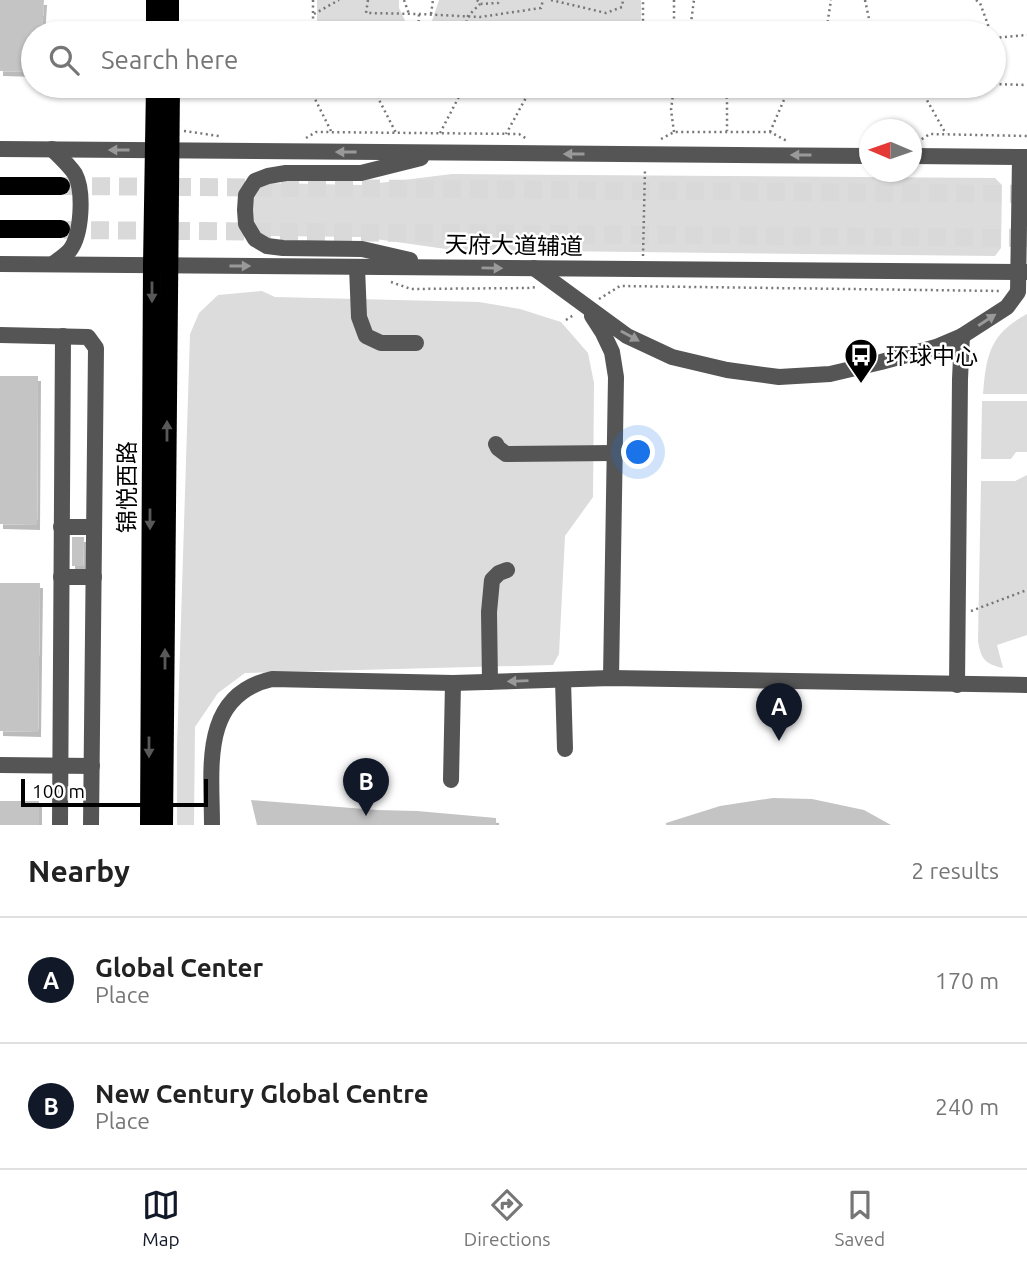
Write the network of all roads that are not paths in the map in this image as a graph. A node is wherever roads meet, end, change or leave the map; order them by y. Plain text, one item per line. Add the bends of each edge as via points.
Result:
1 (155, 0) edge
2 (170, 0) edge
3 (155, 21) edge
4 (170, 21) edge
5 (156, 98) edge
6 (171, 98) edge
7 (0, 149) edge
8 (52, 149) junction
9 (162, 150) junction
10 (444, 152) junction
11 (859, 156) edge
12 (922, 156) edge
13 (1023, 157) edge
14 (0, 186) edge
15 (61, 186) tunnel mouth
16 (0, 229) edge
17 (61, 229) tunnel mouth
18 (0, 264) edge
19 (53, 264) junction
20 (160, 265) junction
21 (357, 267) junction
22 (443, 267) junction
23 (534, 268) junction
24 (1023, 272) edge
25 (587, 307) junction
26 (0, 335) edge
27 (63, 336) junction
28 (962, 336) junction
29 (416, 343) dead end
30 (496, 444) dead end
31 (614, 453) junction
32 (61, 527) junction
33 (94, 527) junction
34 (507, 570) dead end
35 (61, 577) junction
36 (94, 577) junction
37 (611, 678) junction
38 (563, 680) junction
39 (491, 682) junction
40 (453, 683) junction
41 (957, 685) junction
42 (1027, 685) edge
43 (565, 748) dead end
44 (0, 765) edge
45 (59, 766) junction
46 (92, 766) junction
47 (451, 780) dead end
48 (60, 825) edge
49 (91, 825) edge
50 (149, 825) edge
51 (164, 825) edge
52 (212, 825) edge

1 - 3 main road
2 - 4 main road
5 - 9 main road
6 - 9 main road via 171,130
7 - 8 street
9 -> 8 street
8 - 19 street via 76,175 81,195 77,234 70,250
10 -> 9 street
9 - 20 main road, 锦悦西路
11 -> 10 street via 645,149
10 - 22 street via 361,173 268,176 255,181 246,195 245,210 246,224 255,239 267,246 362,249
12 - 13 street
13 - 24 street
14 - 15 main road
16 - 17 main road
18 - 19 street, 天府大道辅道
19 - 20 street, 天府大道辅道
20 -> 21 street, 天府大道辅道
20 -> 50 main road, 锦悦西路
51 -> 20 main road, 锦悦西路
21 - 22 street, 天府大道辅道
21 - 29 street via 359,317 366,336 381,343
22 -> 23 street, 天府大道辅道
23 - 24 street, 天府大道辅道
23 - 25 street
28 -> 24 street via 1007,307 1018,292
25 -> 28 street via 626,336 672,357 779,377 830,374
25 - 31 street via 612,352 616,377
26 - 27 street
27 - 32 street
27 - 33 street via 88,337 96,348
28 - 41 street
30 - 31 street via 506,454
31 - 37 street
32 - 33 street
32 - 35 street
33 - 36 street
34 - 39 street via 492,580
35 - 36 street
35 - 45 street
36 - 46 street
37 - 38 street
37 - 41 street
38 -> 39 street
38 - 43 street
39 - 40 street
40 - 47 street
40 - 52 street via 256,682 235,697 218,723 212,748
41 - 42 street
44 - 45 street
45 - 46 street
45 - 48 street
46 - 49 street

